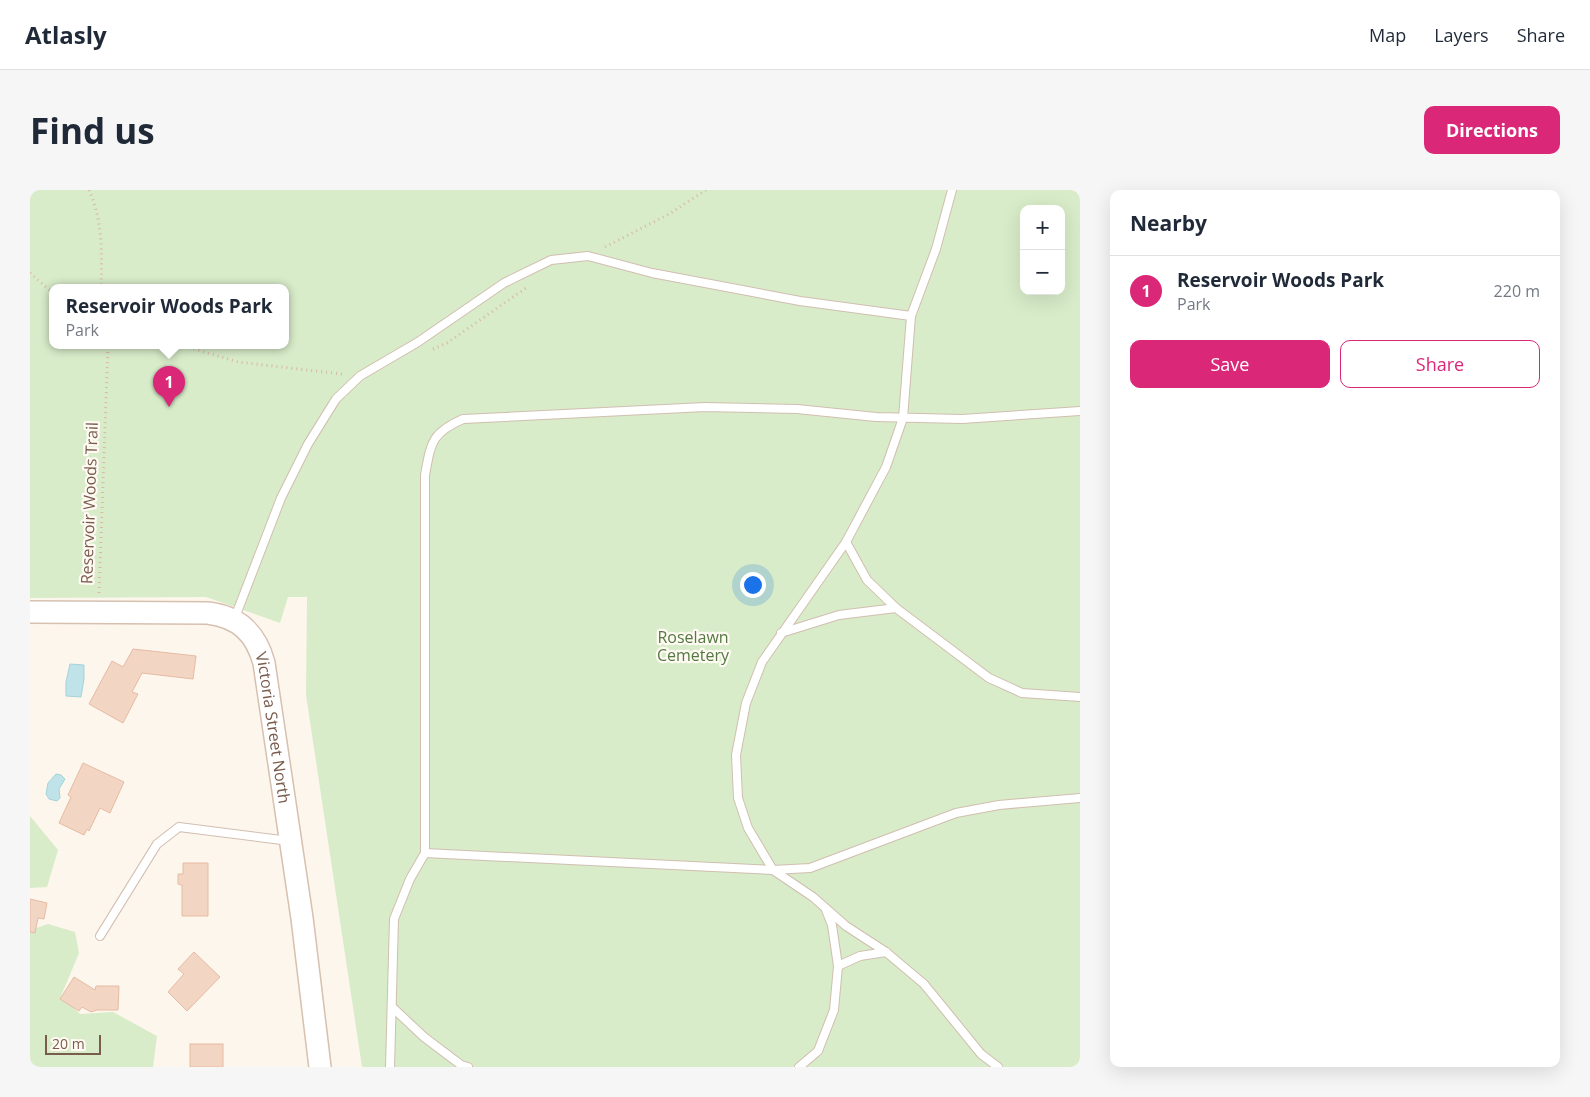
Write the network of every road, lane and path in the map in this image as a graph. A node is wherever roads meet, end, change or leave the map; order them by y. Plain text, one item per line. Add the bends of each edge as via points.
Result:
1 (89, 190) edge
2 (952, 190) edge
3 (30, 273) edge
4 (101, 284) edge
5 (49, 290) edge
6 (911, 316) junction
7 (108, 349) edge
8 (1080, 411) edge
9 (903, 418) junction
10 (846, 542) junction
11 (99, 598) dead end
12 (896, 608) junction
13 (30, 612) edge
14 (234, 620) junction
15 (781, 632) junction
16 (1080, 697) edge
17 (1080, 798) edge
18 (291, 841) junction
19 (425, 853) junction
20 (773, 870) junction
21 (824, 907) junction
22 (100, 936) dead end
23 (886, 952) junction
24 (838, 966) junction
25 (392, 1007) junction
26 (318, 1059) edge
27 (390, 1067) edge
28 (468, 1067) edge
29 (799, 1067) edge
30 (998, 1067) edge

1 - 4 path via 95,203 102,253
2 - 6 lane via 936,250
3 - 5 path
6 - 9 lane
6 - 14 lane via 800,301 652,273 588,256 551,260 504,283 418,342 360,376 336,399 308,444 281,498
7 - 11 path, Reservoir Woods Trail
8 - 9 lane via 962,419
9 - 10 lane via 886,467
9 - 19 lane via 797,409 705,407 463,418 444,428 430,446 425,475
10 - 12 lane via 867,580
10 - 15 lane
12 - 15 lane via 839,615
12 - 16 lane via 989,678 1022,693
13 - 14 street, Victoria Street North via 208,613
14 - 18 street, Victoria Street North via 250,632 260,650
15 - 20 lane via 762,662 746,703 736,755 738,798 748,828
17 - 20 lane via 998,805 956,814 810,868
18 - 22 lane via 179,827 157,844
18 - 26 street, Victoria Street North
19 - 20 lane
19 - 25 lane via 410,879 394,919
20 - 21 lane
21 - 23 lane
21 - 24 lane via 832,925
23 - 24 lane via 860,956
23 - 30 lane via 924,984 981,1054
24 - 29 lane via 834,1010 818,1051
25 - 27 lane
25 - 28 lane via 424,1037

